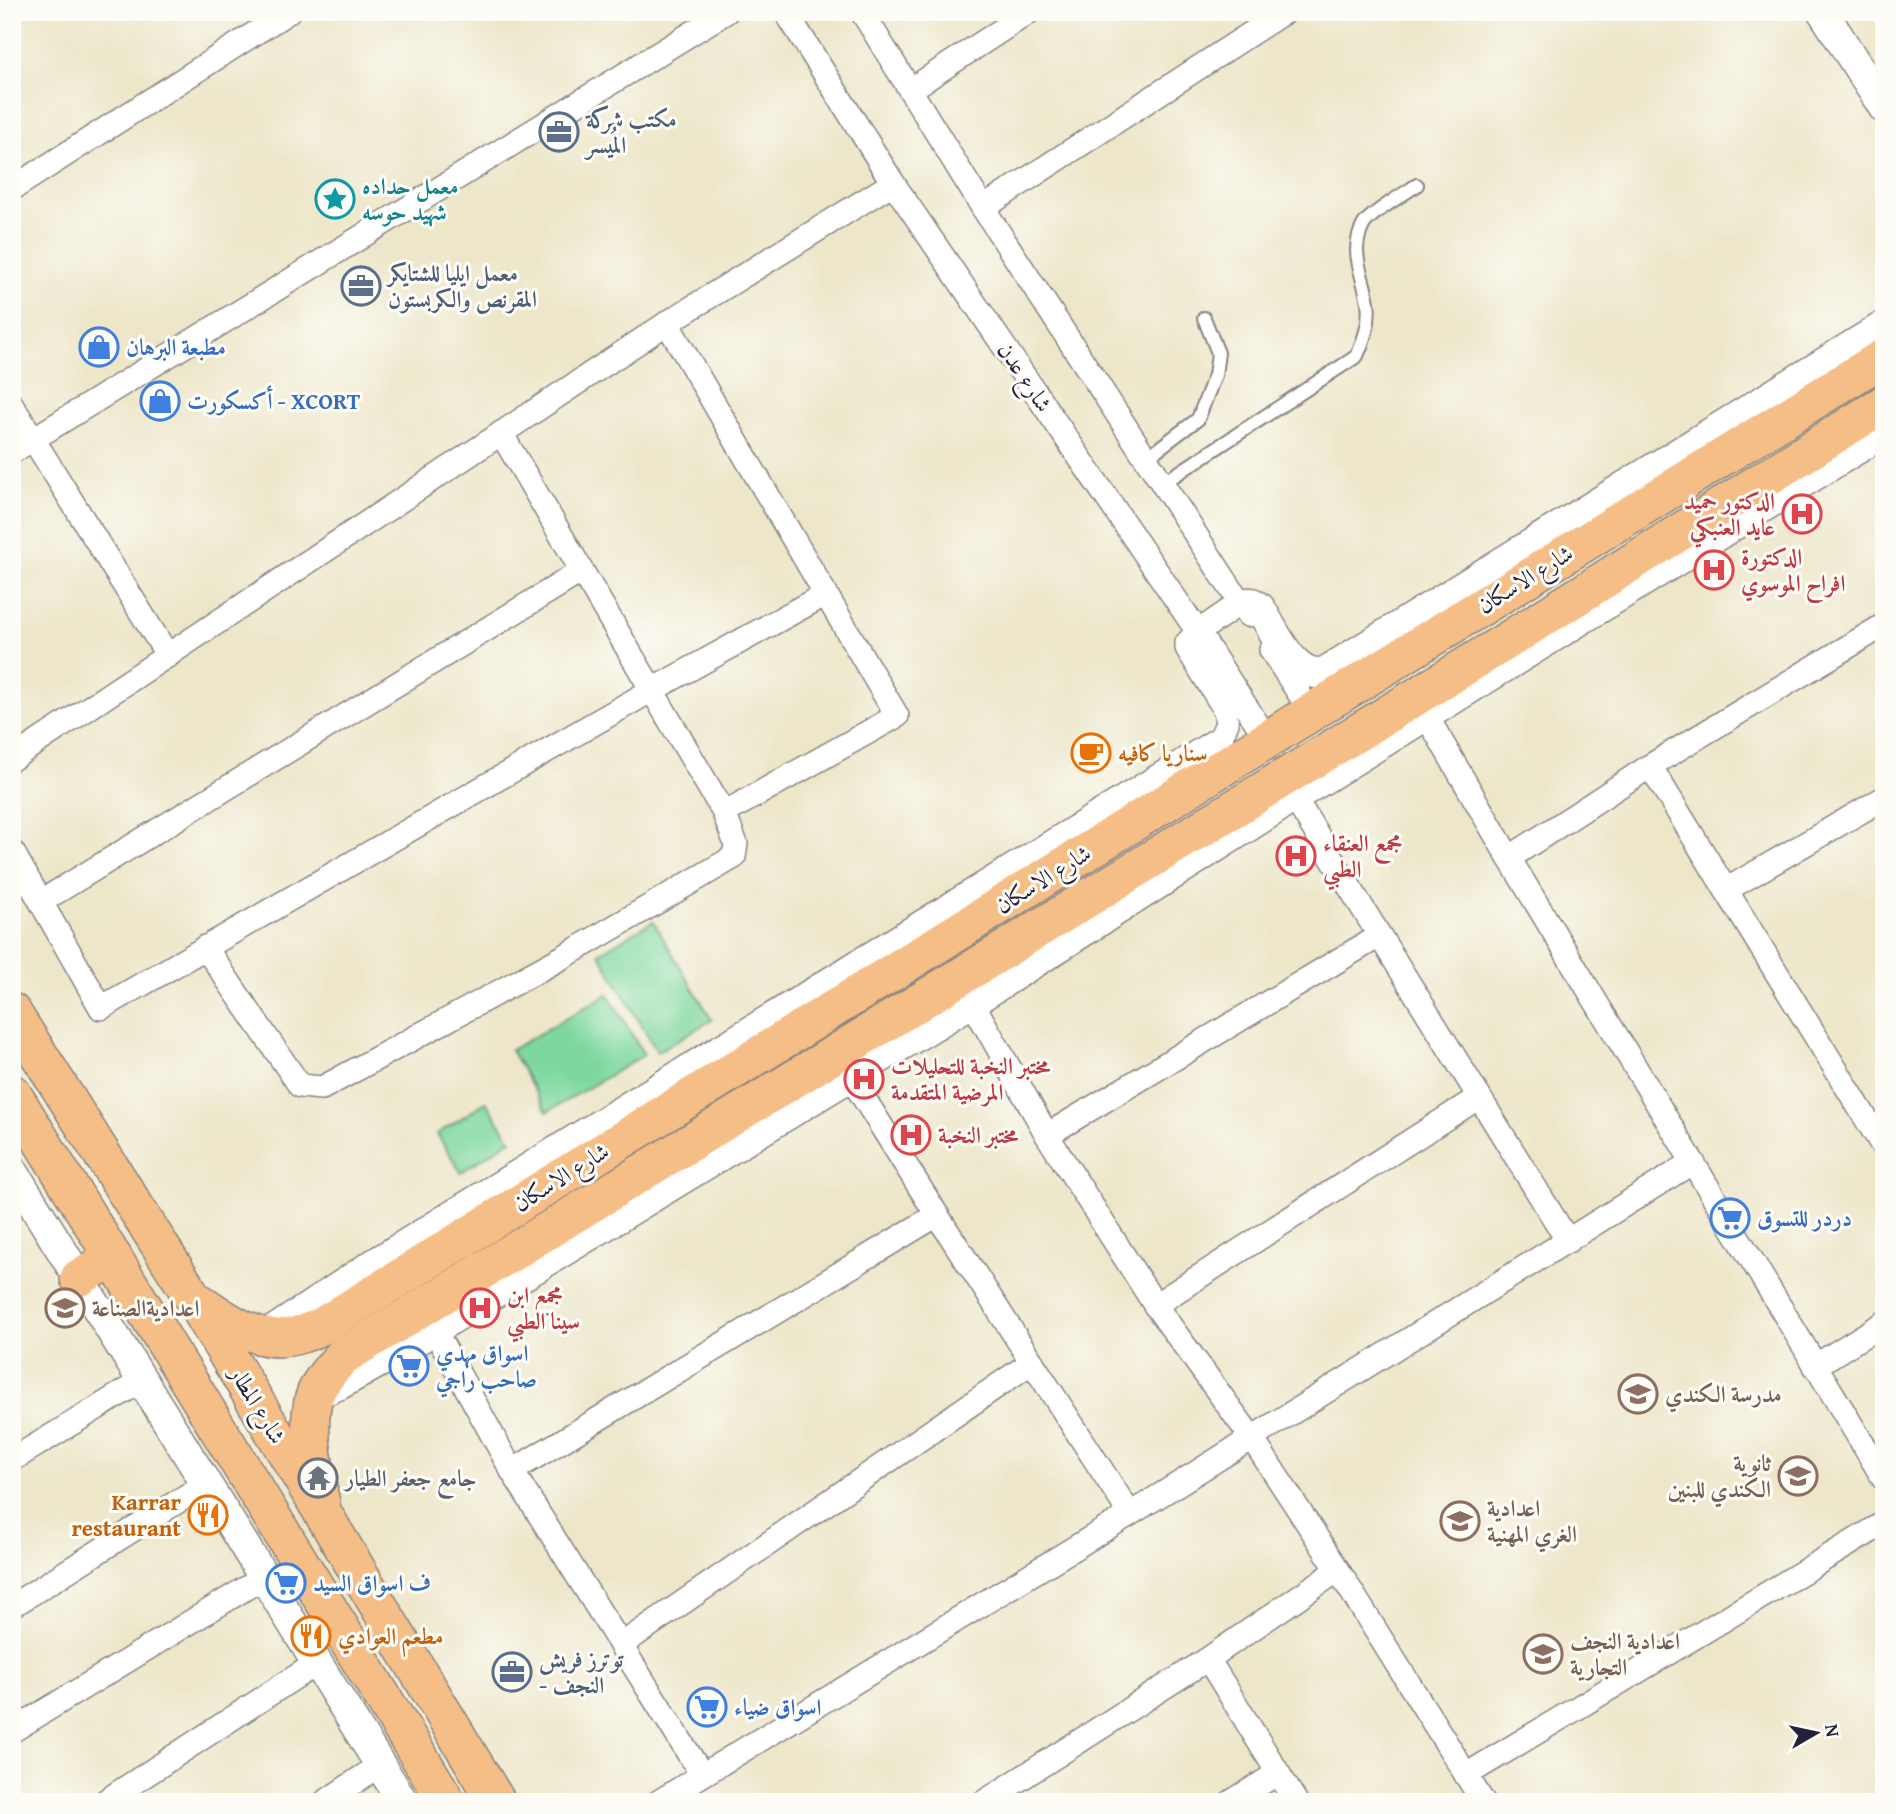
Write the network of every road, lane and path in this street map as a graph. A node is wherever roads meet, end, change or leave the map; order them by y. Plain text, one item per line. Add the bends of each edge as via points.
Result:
1 (288, 12) edge
2 (726, 12) edge
3 (786, 12) edge
4 (862, 12) edge
5 (1028, 12) edge
6 (1284, 12) edge
7 (1822, 12) edge
8 (910, 90) junction
9 (1884, 108) edge
10 (893, 183) junction
11 (1416, 184) dead end
12 (12, 189) edge
13 (983, 208) junction
14 (1204, 318) dead end
15 (667, 323) junction
16 (1884, 326) edge
17 (1872, 364) edge
18 (12, 405) edge
19 (1883, 413) edge
20 (501, 433) junction
21 (33, 439) junction
22 (12, 452) edge
23 (1146, 458) junction
24 (1163, 483) junction
25 (1619, 505) junction
26 (582, 571) junction
27 (826, 594) junction
28 (1240, 603) junction
29 (1884, 625) edge
30 (1198, 632) junction
31 (1510, 651) junction
32 (168, 656) junction
33 (652, 690) junction
34 (1311, 712) junction
35 (1426, 715) junction
36 (1267, 739) junction
37 (12, 759) edge
38 (1650, 766) junction
39 (1301, 784) junction
40 (1884, 797) edge
41 (724, 813) junction
42 (12, 851) edge
43 (1509, 858) junction
44 (1726, 890) junction
45 (41, 901) junction
46 (1379, 936) junction
47 (205, 947) junction
48 (859, 976) junction
49 (972, 1002) junction
50 (12, 1012) edge
51 (850, 1076) junction
52 (12, 1093) edge
53 (1479, 1097) junction
54 (756, 1117) junction
55 (1047, 1135) junction
56 (1884, 1149) edge
57 (1693, 1162) junction
58 (12, 1170) edge
59 (499, 1199) junction
60 (937, 1215) junction
61 (1568, 1241) junction
62 (453, 1245) junction
63 (113, 1257) junction
64 (411, 1271) junction
65 (477, 1275) junction
66 (79, 1278) junction
67 (193, 1298) junction
68 (1155, 1306) junction
69 (433, 1315) junction
70 (1884, 1323) edge
71 (261, 1335) junction
72 (1032, 1362) junction
73 (1815, 1366) junction
74 (143, 1380) junction
75 (1251, 1437) junction
76 (12, 1460) edge
77 (512, 1471) junction
78 (1884, 1479) edge
79 (207, 1483) junction
80 (322, 1510) junction
81 (1130, 1514) junction
82 (1884, 1523) edge
83 (1338, 1570) junction
84 (264, 1577) junction
85 (12, 1606) edge
86 (621, 1645) junction
87 (1208, 1659) junction
88 (317, 1662) junction
89 (12, 1731) edge
90 (380, 1765) junction
91 (1278, 1773) junction
92 (702, 1775) junction
93 (1466, 1775) junction
94 (104, 1802) edge
95 (325, 1802) edge
96 (403, 1802) edge
97 (447, 1802) edge
98 (497, 1802) edge
99 (658, 1802) edge
100 (984, 1802) edge
101 (1231, 1802) edge
102 (1296, 1802) edge
103 (1483, 1802) edge

1 - 12 street
2 - 21 street
3 - 10 street, شارع عدن
4 - 8 street
5 - 8 street
6 - 13 street
7 - 9 street
8 - 13 street
10 - 15 street
10 - 30 street, شارع عدن
11 - 24 lane via 1365,222 1357,244 1368,326 1357,356
13 - 23 street
14 - 23 lane via 1217,353 1215,375 1198,419
15 - 20 street
15 - 27 street
16 - 25 street
17 - 19 main road
17 - 25 main road, شارع الاسكان
18 - 21 street
19 - 31 main road, شارع الاسكان
20 - 26 street
20 - 32 street
21 - 22 street
21 - 32 street
23 - 24 street
24 - 28 street
25 - 28 street via 1320,673 1307,672 1294,663 1260,608
25 - 34 main road, شارع الاسكان
26 - 33 street
26 - 45 street
27 - 33 street
27 - 41 street via 897,716
28 - 30 street
28 - 34 street
29 - 38 street
30 - 36 street, شارع عدن
30 - 48 street via 1188,640 1187,648 1225,710 1227,723 1221,737
31 - 35 street
31 - 39 main road, شارع الاسكان
32 - 37 street
33 - 41 street
33 - 47 street
34 - 36 main road, شارع الاسكان
35 - 39 street
35 - 43 street
36 - 48 main road, شارع الاسكان
38 - 43 street
38 - 44 street
39 - 46 street
39 - 49 street
39 - 54 main road, شارع الاسكان
40 - 44 street
41 - 47 street via 736,844 734,857 563,957 322,1088 300,1086
42 - 45 street
43 - 57 street
44 - 56 street
45 - 47 street via 101,1009
46 - 53 street
46 - 55 street
48 - 59 main road, شارع الاسكان
49 - 51 street
49 - 55 street
50 - 67 main road, شارع المطار
51 - 54 street
51 - 60 street
52 - 63 main road, شارع المطار
53 - 61 street
53 - 68 street
54 - 65 main road, شارع الاسكان
54 - 69 street
55 - 68 street
57 - 61 street
57 - 73 street
58 - 66 street
59 - 62 main road, شارع الاسكان
59 - 71 street via 366,1265
60 - 72 street
60 - 77 street
61 - 75 street
62 - 64 main road, شارع الاسكان
62 - 65 main road via 457,1264
63 - 66 main road
63 - 97 main road, شارع المطار
64 - 69 main road via 429,1281
64 - 71 main road, شارع الاسكان via 321,1326 279,1338
65 - 69 main road, شارع الاسكان
66 - 74 street
67 - 71 main road, شارع الاسكان
67 - 80 main road, شارع المطار
68 - 75 street
69 - 77 street
69 - 80 main road, شارع الاسكان via 342,1357 315,1394 310,1432
70 - 73 street
72 - 81 street
72 - 86 street
73 - 78 street
74 - 76 street
74 - 79 street
75 - 81 street
75 - 83 street
77 - 86 street
79 - 84 street
79 - 85 street
80 - 98 main road, شارع المطار
81 - 92 street
82 - 93 street
83 - 87 street
83 - 93 street
84 - 88 street
84 - 89 street
86 - 92 street
87 - 91 street
87 - 100 street
88 - 90 street
88 - 94 street
90 - 95 street
90 - 96 street
91 - 101 street
91 - 102 street
92 - 99 street
93 - 103 street

